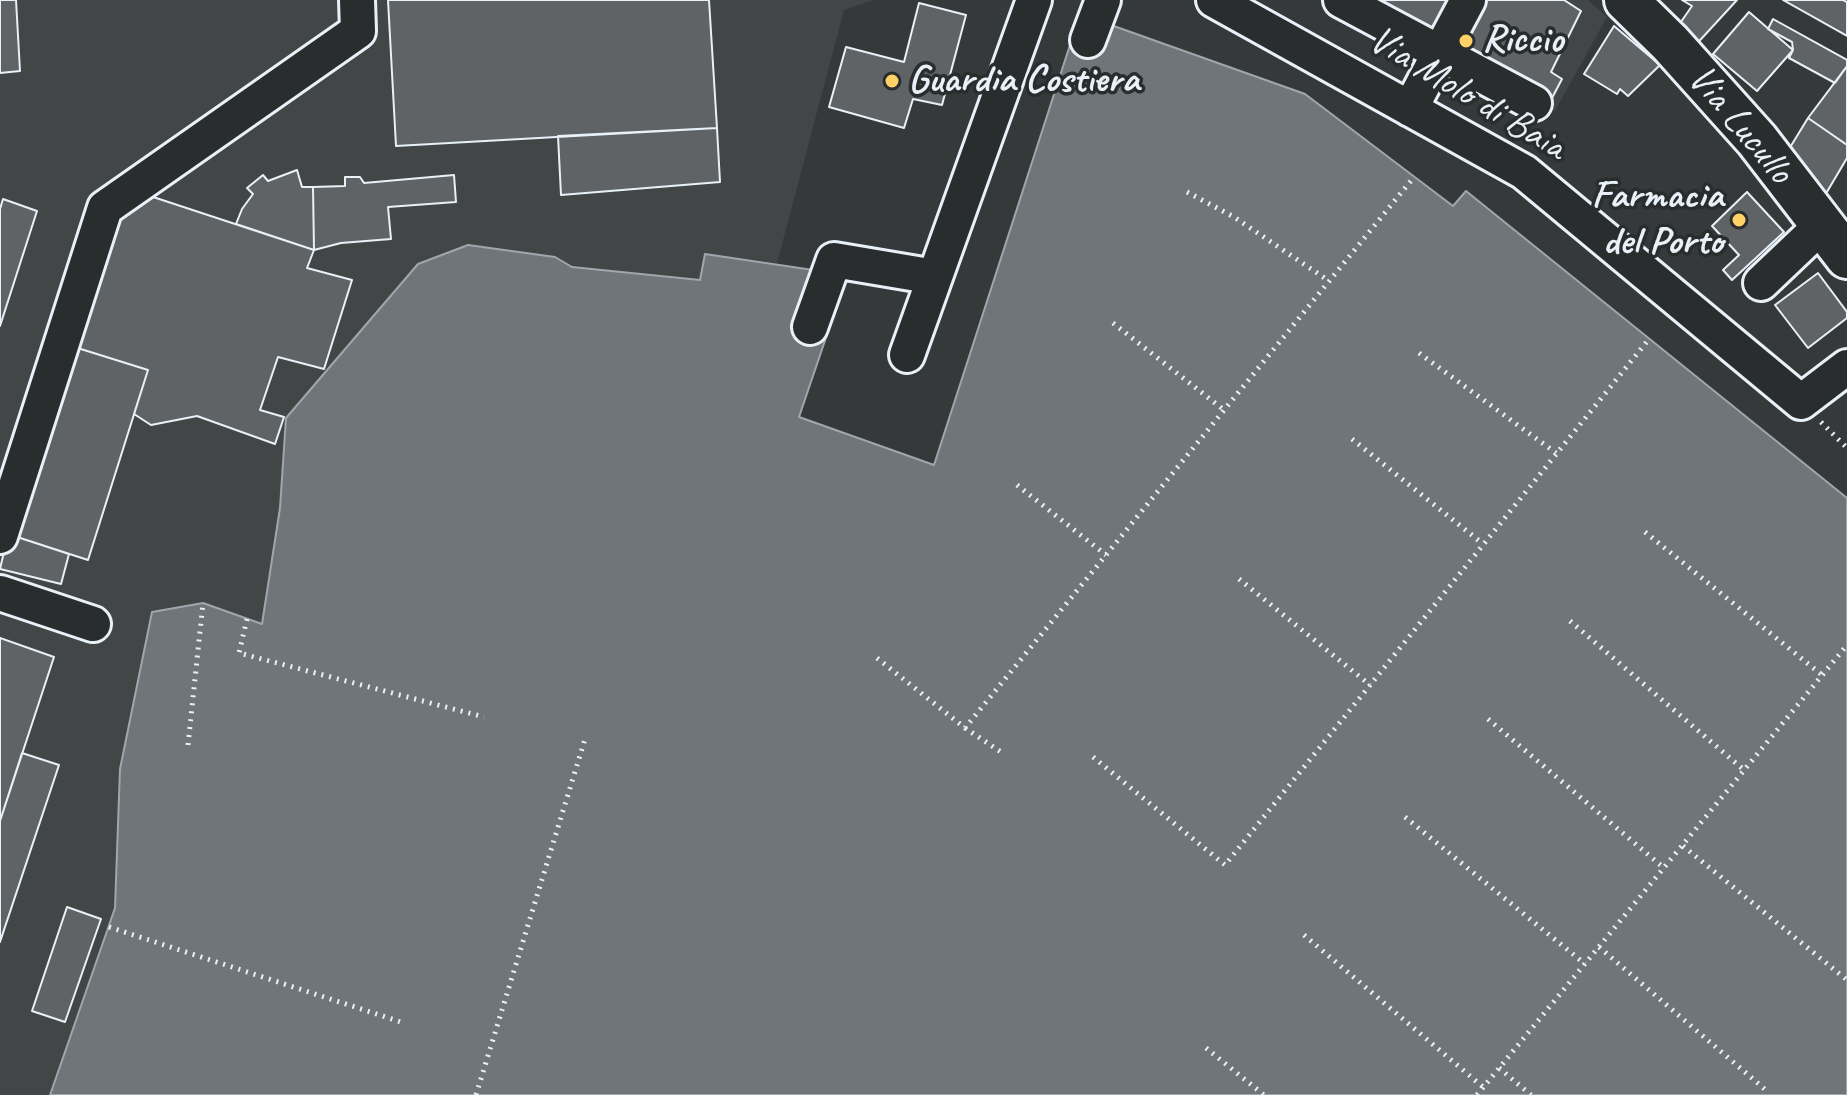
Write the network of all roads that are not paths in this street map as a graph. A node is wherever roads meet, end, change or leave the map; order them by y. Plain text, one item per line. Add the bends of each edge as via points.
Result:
1 (357, 0) edge
2 (1034, 0) edge
3 (1103, 0) edge
4 (1214, 0) edge
5 (1341, 0) edge
6 (1468, 0) edge
7 (1626, 0) edge
8 (1088, 40) dead end
9 (1440, 53) junction
10 (1534, 103) dead end
11 (1410, 109) junction
12 (1835, 241) edge
13 (935, 277) junction
14 (1761, 283) dead end
15 (810, 327) dead end
16 (907, 355) dead end
17 (1847, 367) edge
18 (0, 536) edge
19 (0, 593) edge
20 (93, 624) dead end

1 - 18 lane via 358,31 105,208
2 - 13 lane
3 - 8 lane
4 - 11 lane, Via Molo di Baia
5 - 9 lane, Via Molo di Baia
6 - 9 lane
7 - 12 main road, Via Lucullo via 1757,140
9 - 10 lane, Via Molo di Baia
9 - 11 lane
11 - 17 lane, Via Molo di Baia via 1524,172 1801,402
12 - 14 lane
13 - 15 lane via 834,260
13 - 16 lane
19 - 20 lane

